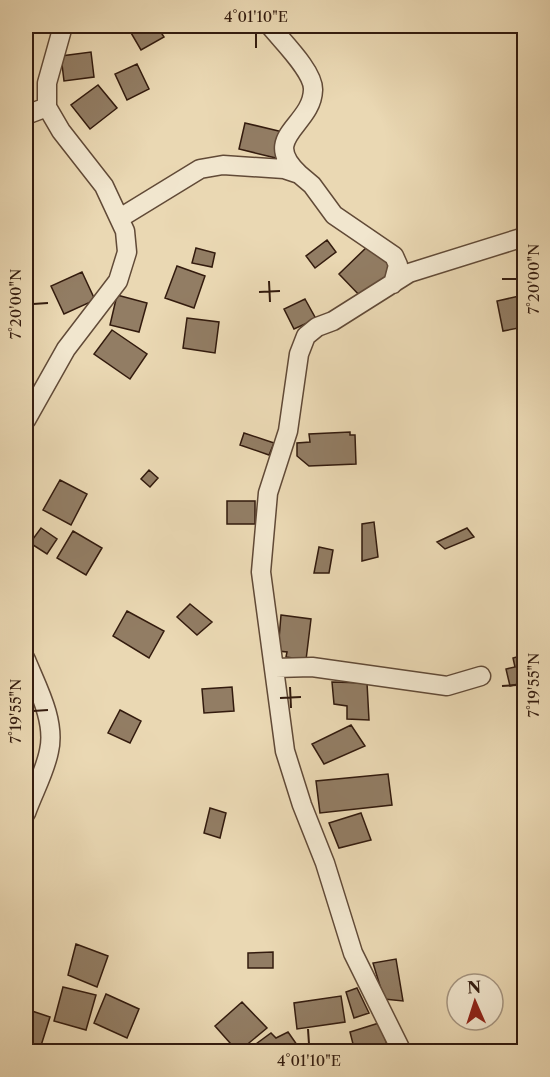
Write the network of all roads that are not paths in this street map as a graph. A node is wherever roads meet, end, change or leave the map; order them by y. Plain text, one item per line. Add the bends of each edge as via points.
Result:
1 (63, 26) edge
2 (270, 26) edge
3 (47, 107) junction
4 (26, 115) edge
5 (300, 174) junction
6 (120, 218) junction
7 (525, 237) edge
8 (393, 284) junction
9 (26, 420) edge
10 (26, 660) edge
11 (274, 668) junction
12 (481, 676) dead end
13 (26, 813) edge
14 (402, 1052) edge

1 - 3 street via 47,83
2 - 5 street via 310,76 314,89 310,106 286,138 283,150
3 - 4 street
3 - 6 street via 104,186
5 - 6 street via 284,169 223,165 200,169
5 - 8 street via 334,215 394,256 398,265
6 - 9 street via 127,252 118,281 66,349
7 - 8 street via 409,273
8 - 11 street via 317,327 306,336 299,354 288,431 268,493 261,572
10 - 13 street via 43,700 50,750
11 - 12 street via 312,667 447,686
11 - 14 street via 285,752 302,805 353,953

